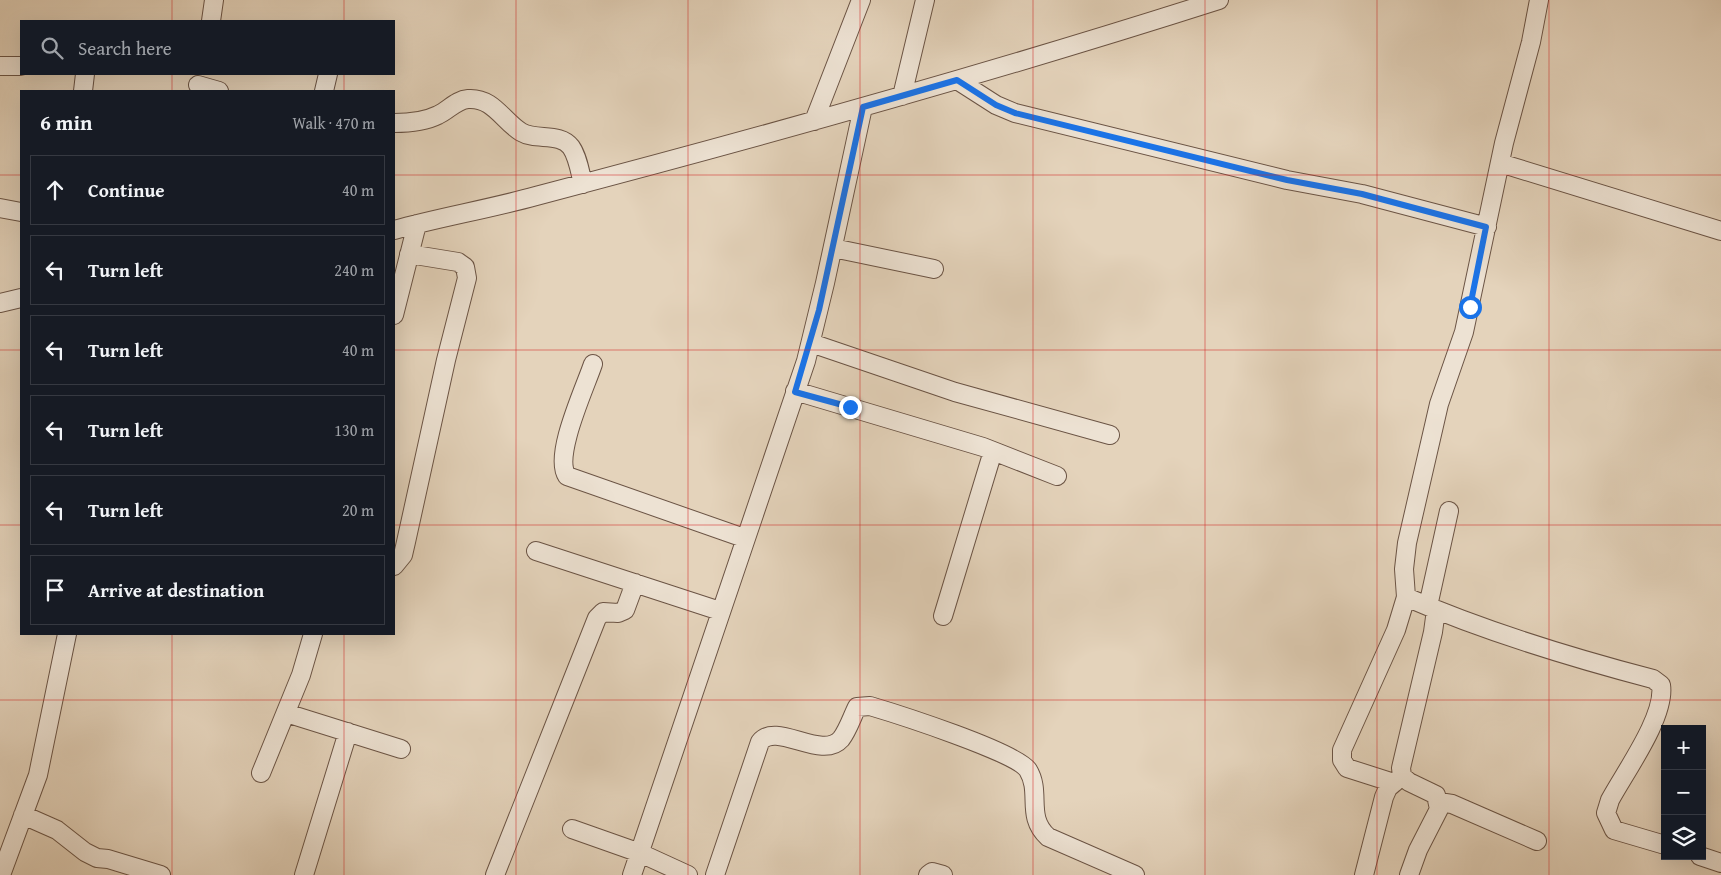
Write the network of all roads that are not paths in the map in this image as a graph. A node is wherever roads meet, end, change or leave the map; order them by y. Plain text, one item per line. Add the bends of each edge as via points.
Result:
1 (214, 0) edge
2 (861, 0) edge
3 (925, 0) edge
4 (1219, 0) edge
5 (1539, 0) edge
6 (211, 20) edge
7 (0, 66) edge
8 (20, 66) edge
9 (85, 75) edge
10 (328, 75) edge
11 (198, 80) edge
12 (957, 80) junction
13 (83, 90) edge
14 (217, 90) edge
15 (324, 90) edge
16 (902, 96) junction
17 (863, 107) junction
18 (814, 121) junction
19 (395, 124) edge
20 (1500, 163) junction
21 (583, 184) junction
22 (0, 208) edge
23 (20, 212) edge
24 (417, 224) junction
25 (1486, 227) junction
26 (395, 230) edge
27 (1721, 231) edge
28 (833, 248) junction
29 (409, 254) junction
30 (934, 269) dead end
31 (20, 298) edge
32 (0, 302) edge
33 (395, 311) edge
34 (811, 343) junction
35 (593, 364) dead end
36 (795, 392) junction
37 (1110, 435) dead end
38 (993, 451) junction
39 (1057, 476) dead end
40 (1449, 511) dead end
41 (744, 538) junction
42 (536, 551) dead end
43 (395, 565) edge
44 (635, 583) junction
45 (1406, 597) junction
46 (1432, 608) junction
47 (720, 611) junction
48 (943, 616) dead end
49 (67, 635) edge
50 (313, 635) edge
51 (286, 713) junction
52 (348, 732) junction
53 (401, 749) dead end
54 (261, 773) dead end
55 (1398, 780) junction
56 (1439, 802) junction
57 (23, 815) junction
58 (572, 829) dead end
59 (1537, 842) dead end
60 (1661, 844) edge
61 (640, 852) junction
62 (1706, 858) edge
63 (1721, 862) edge
64 (1, 875) edge
65 (161, 875) edge
66 (304, 875) edge
67 (495, 875) edge
68 (632, 875) edge
69 (688, 875) edge
70 (715, 875) edge
71 (928, 875) edge
72 (944, 875) edge
73 (1134, 875) edge
74 (1364, 875) edge
75 (1409, 875) edge

1 - 6 street
2 - 18 street
3 - 16 street
4 - 12 street
5 - 20 street via 1532,42
7 - 8 street
9 - 13 street
10 - 15 street
11 - 14 street
12 - 16 street
12 - 25 street via 1015,113 1287,180 1362,194
16 - 17 street
17 - 18 street
17 - 28 street
18 - 21 street
19 - 21 street via 438,116 468,99 481,100 494,106 522,133 564,141 577,159
20 - 25 street
20 - 27 street
21 - 24 street
22 - 23 street
24 - 26 street
24 - 29 street
25 - 45 street via 1464,332 1439,404 1408,543 1404,569
28 - 30 street
28 - 34 street
29 - 33 street
29 - 43 street via 458,262 465,266 467,278 403,555
31 - 32 street
34 - 36 street
34 - 37 street via 955,392
35 - 41 street via 563,449 562,469 567,476
36 - 38 street
36 - 41 street
38 - 39 street
38 - 48 street
40 - 46 street
41 - 47 street
42 - 44 street
44 - 47 street
44 - 67 street via 625,610 604,612 597,618
45 - 46 street
45 - 55 street via 1396,630 1342,750 1342,760 1347,768
46 - 55 street via 1433,632
46 - 60 street via 1583,661 1653,679 1661,685 1662,694 1655,720 1610,800 1606,813 1614,830
47 - 61 street
49 - 57 street via 39,768
50 - 51 street via 307,660
51 - 52 street
51 - 54 street
52 - 53 street
52 - 66 street
55 - 56 street via 1436,795
55 - 74 street via 1388,788 1384,797
56 - 59 street via 1452,804
56 - 75 street via 1439,809
57 - 64 street
57 - 65 street via 57,830 97,858
58 - 61 street
61 - 68 street
61 - 69 street
62 - 63 street
70 - 73 street via 763,737 772,734 820,746 834,744 841,739 857,707 870,706 1019,762 1031,778 1034,812 1041,830 1048,837
71 - 72 street via 932,872

